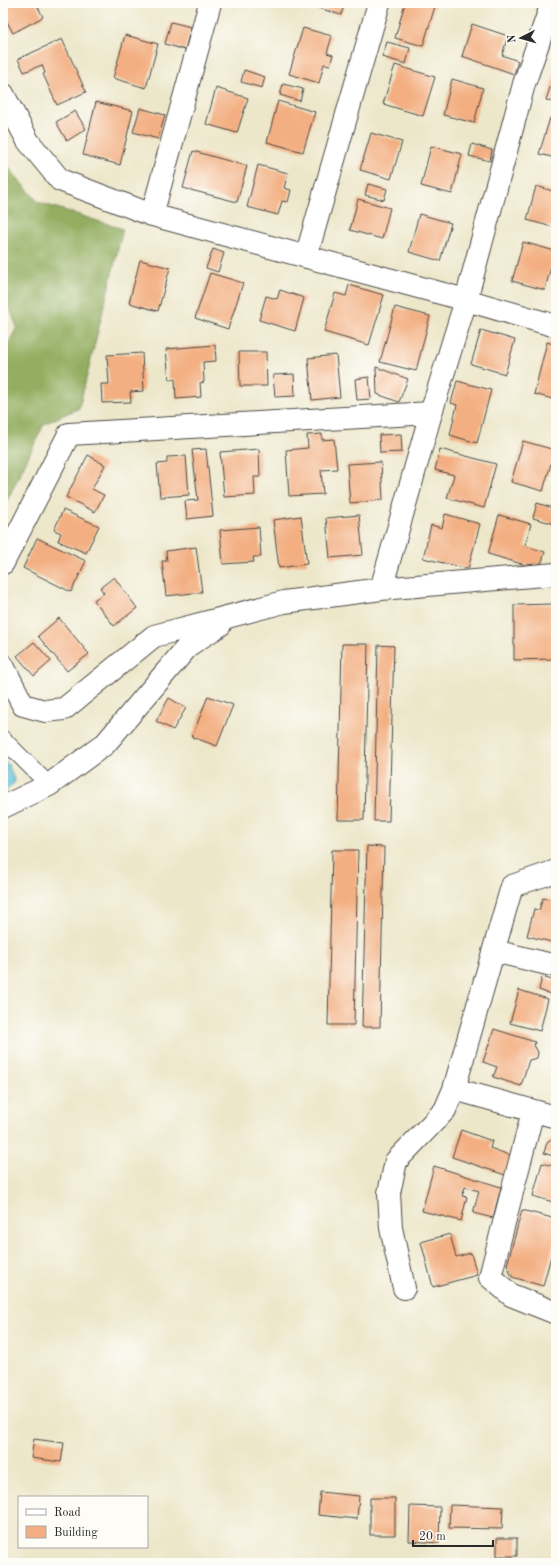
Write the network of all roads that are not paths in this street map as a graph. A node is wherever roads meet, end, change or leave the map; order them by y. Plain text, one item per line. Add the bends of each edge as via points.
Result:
1 (210, 3) edge
2 (379, 3) edge
3 (552, 3) edge
4 (3, 94) edge
5 (152, 215) junction
6 (306, 257) junction
7 (466, 300) junction
8 (556, 326) edge
9 (431, 413) junction
10 (3, 563) edge
11 (555, 571) edge
12 (381, 589) junction
13 (238, 614) junction
14 (3, 666) edge
15 (3, 739) edge
16 (49, 785) junction
17 (3, 807) edge
18 (556, 871) edge
19 (494, 951) junction
20 (556, 966) edge
21 (454, 1089) junction
22 (533, 1111) junction
23 (556, 1117) edge
24 (404, 1288) dead end
25 (556, 1313) edge

1 - 5 street
2 - 6 street
3 - 7 street via 524,84
4 - 5 street via 28,141 60,180
5 - 6 street
6 - 7 street
7 - 8 street
7 - 9 street
9 - 10 street via 69,434
9 - 12 street
11 - 12 street
12 - 13 street via 284,602
13 - 14 street via 154,636 64,709 45,711 23,705
13 - 16 street via 188,645 105,744
15 - 16 lane
16 - 17 street
18 - 19 street via 512,886
19 - 20 street
19 - 21 street
21 - 22 street
21 - 24 street via 445,1110 396,1161 389,1193 392,1228
22 - 23 street
22 - 25 street via 490,1277 511,1295

